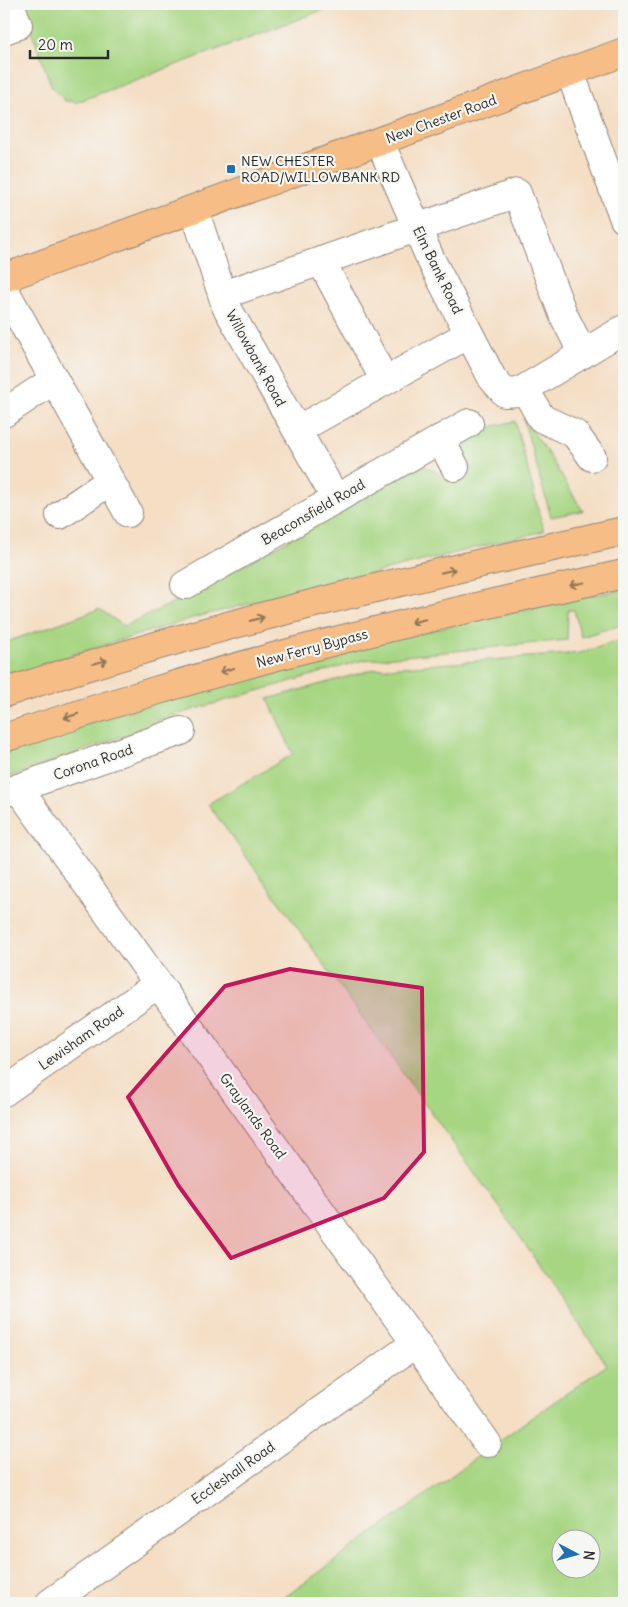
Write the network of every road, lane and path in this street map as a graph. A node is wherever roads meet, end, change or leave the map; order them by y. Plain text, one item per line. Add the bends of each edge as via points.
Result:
1 (10, 4) edge
2 (4, 30) edge
3 (624, 52) edge
4 (570, 72) junction
5 (380, 142) junction
6 (194, 209) junction
7 (624, 219) edge
8 (417, 228) junction
9 (321, 261) junction
10 (4, 278) edge
11 (4, 289) edge
12 (223, 295) junction
13 (624, 329) edge
14 (469, 334) junction
15 (583, 354) junction
16 (54, 380) junction
17 (385, 381) junction
18 (515, 391) junction
19 (4, 413) edge
20 (469, 422) dead end
21 (297, 430) junction
22 (440, 439) junction
23 (592, 457) dead end
24 (455, 467) dead end
25 (110, 481) junction
26 (336, 499) junction
27 (128, 513) dead end
28 (60, 515) dead end
29 (624, 532) edge
30 (624, 574) edge
31 (185, 585) dead end
32 (4, 693) edge
33 (181, 731) dead end
34 (4, 738) edge
35 (11, 790) edge
36 (158, 984) junction
37 (4, 1092) edge
38 (416, 1343) junction
39 (487, 1443) dead end
40 (50, 1603) edge

1 - 2 street via 18,25
3 - 4 main road, New Chester Road
4 - 5 main road, New Chester Road
4 - 7 street
5 - 6 main road, New Chester Road
5 - 8 street, Elm Bank Road
6 - 10 main road, New Chester Road
6 - 12 street, Willowbank Road
8 - 9 street
8 - 14 street, Elm Bank Road
8 - 15 street via 517,193 563,314
9 - 12 street
9 - 17 street
11 - 16 street
12 - 21 street, Willowbank Road via 226,306
13 - 15 street
14 - 17 street
14 - 18 street, Elm Bank Road via 492,378
15 - 18 street
16 - 19 street
16 - 25 street
17 - 21 street
18 - 23 street, Elm Bank Road via 541,418 575,434
20 - 22 street, Beaconsfield Road
21 - 26 street, Willowbank Road
22 - 24 street
22 - 26 street, Beaconsfield Road
25 - 27 street
25 - 28 street
26 - 31 street, Beaconsfield Road
32 -> 29 main road via 87,665 320,602
30 -> 34 main road, New Ferry Bypass via 306,648 139,695
33 - 35 street, Corona Road
35 - 36 street, Graylands Road
36 - 37 street, Lewisham Road
36 - 38 street, Graylands Road
38 - 39 street, Graylands Road
38 - 40 street, Eccleshall Road

